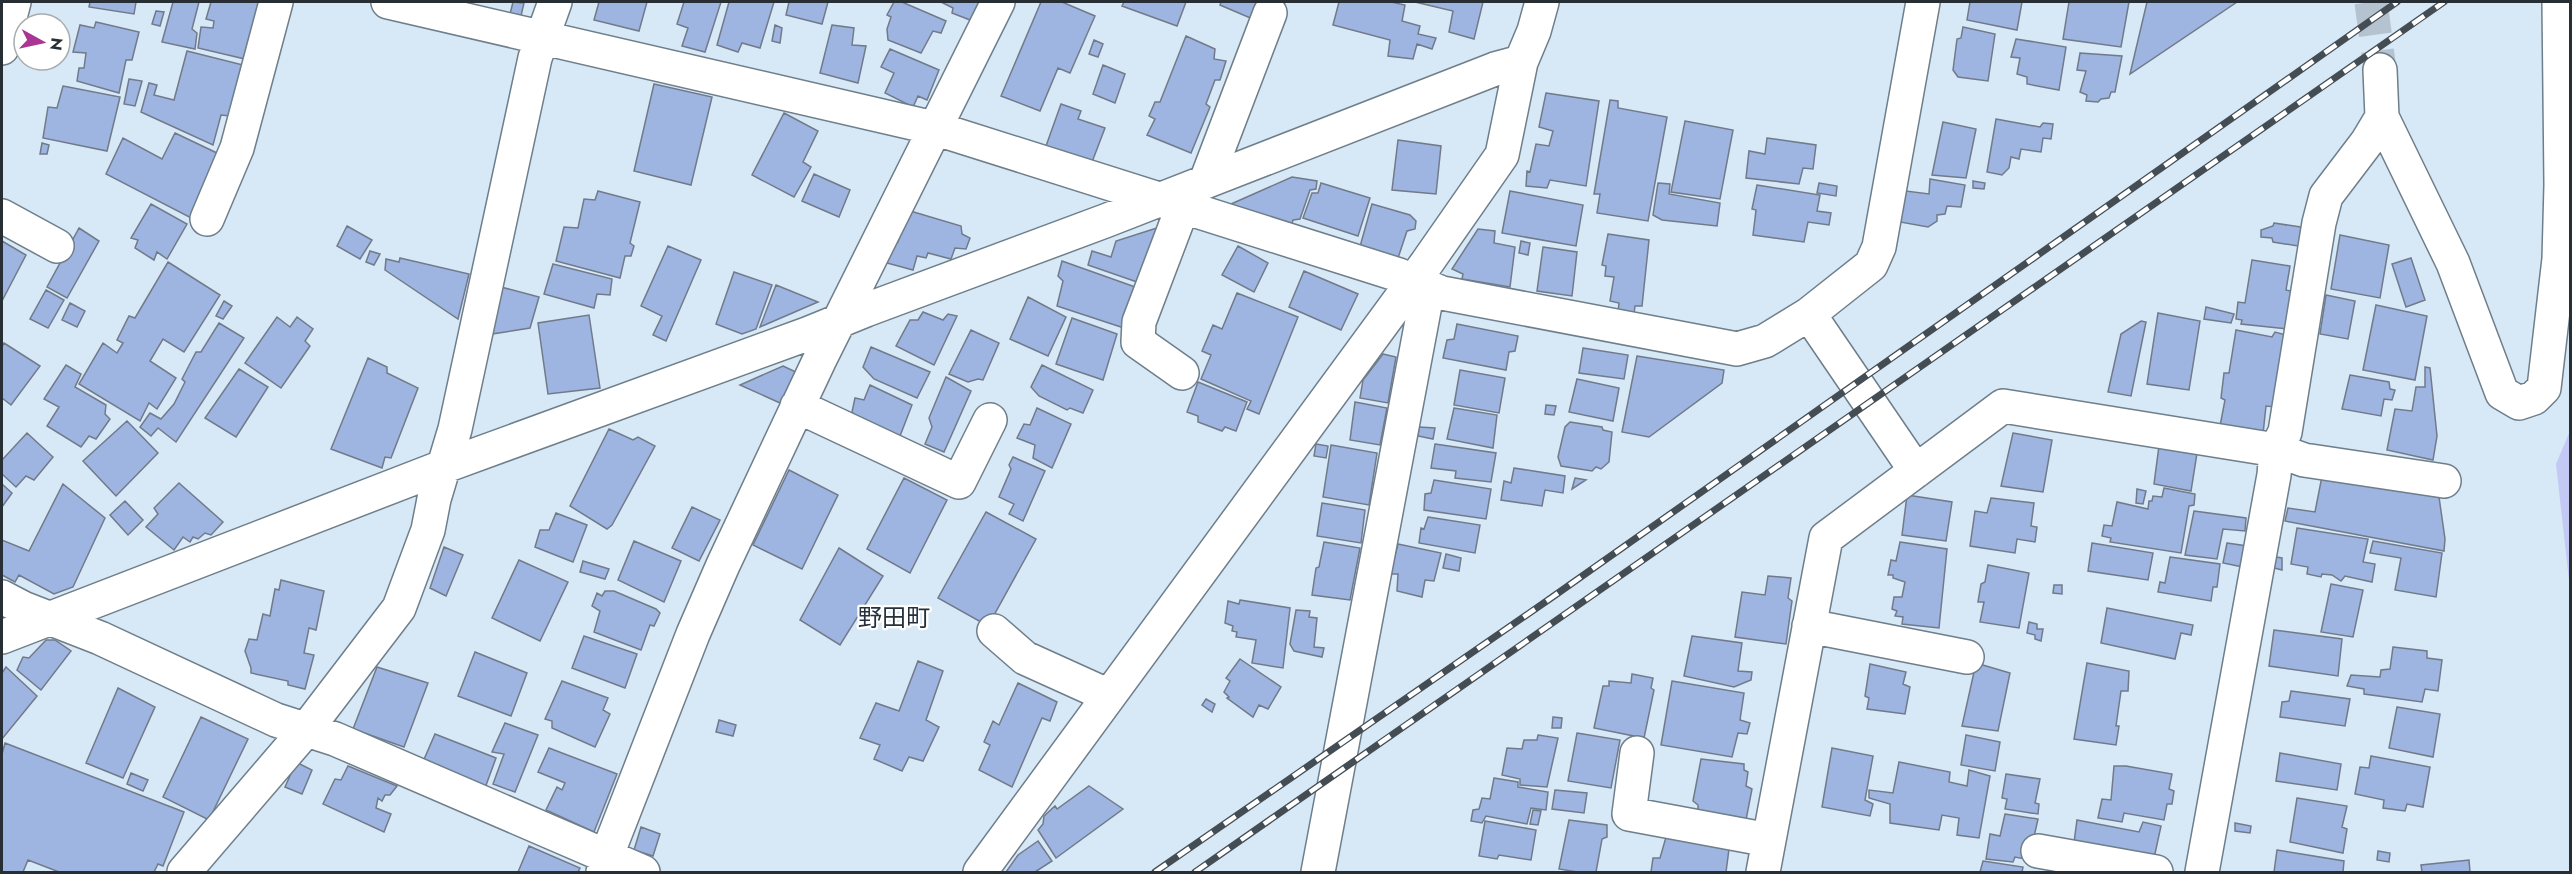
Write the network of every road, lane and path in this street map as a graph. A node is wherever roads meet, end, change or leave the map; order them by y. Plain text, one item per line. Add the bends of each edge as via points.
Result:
1 (14, 2) edge
2 (276, 2) edge
3 (388, 2) edge
4 (555, 2) edge
5 (998, 2) edge
6 (1542, 2) edge
7 (1923, 2) edge
8 (2559, 2) edge
9 (1270, 13) dead end
10 (542, 37) junction
11 (2, 48) edge
12 (1521, 62) junction
13 (2380, 70) tunnel mouth
14 (2382, 117) junction
15 (934, 128) junction
16 (1206, 181) junction
17 (1170, 203) junction
18 (2, 216) edge
19 (207, 219) dead end
20 (57, 246) dead end
21 (1420, 285) junction
22 (1809, 314) junction
23 (839, 320) junction
24 (1182, 373) dead end
25 (797, 406) junction
26 (990, 420) dead end
27 (2276, 450) junction
28 (445, 466) junction
29 (1916, 471) junction
30 (2444, 481) dead end
31 (2, 597) edge
32 (50, 619) junction
33 (1809, 626) junction
34 (994, 631) dead end
35 (2, 637) edge
36 (1967, 657) dead end
37 (1109, 696) junction
38 (304, 731) junction
39 (1637, 753) dead end
40 (1769, 840) junction
41 (2038, 851) dead end
42 (605, 865) edge
43 (184, 873) edge
44 (643, 873) edge
45 (981, 873) edge
46 (1318, 873) edge
47 (1763, 873) edge
48 (2156, 873) edge
49 (2202, 873) edge

1 - 11 street
2 - 19 street via 237,148
3 - 10 street
4 - 10 street
5 - 15 street
6 - 12 street
7 - 22 street via 1879,247 1871,265
8 - 14 street via 2559,259 2544,388 2534,398 2519,403 2502,393 2453,263
9 - 16 street
10 - 15 street
10 - 28 street
12 - 16 street
12 - 21 street via 1502,155 1426,264
13 - 14 street
14 - 27 street via 2326,196 2285,432
15 - 17 street
15 - 23 street
16 - 17 street
17 - 21 street
17 - 23 street
17 - 24 street via 1139,322 1138,342
18 - 20 street
21 - 22 street via 1737,349 1765,341
21 - 37 street
21 - 46 street
22 - 29 street
23 - 25 street
23 - 28 street
25 - 26 street via 959,482
25 - 42 street via 693,634
27 - 29 street via 2002,406
27 - 30 street via 2304,460
27 - 49 street
28 - 32 street
28 - 38 street via 428,530 399,608
29 - 33 street via 1826,538
31 - 32 street
32 - 35 street
32 - 38 street
33 - 36 street
33 - 40 street
34 - 37 street via 1025,658
37 - 45 street
38 - 42 street via 335,739
38 - 43 street
39 - 40 street via 1629,814
40 - 47 street
41 - 48 street
42 - 44 street

